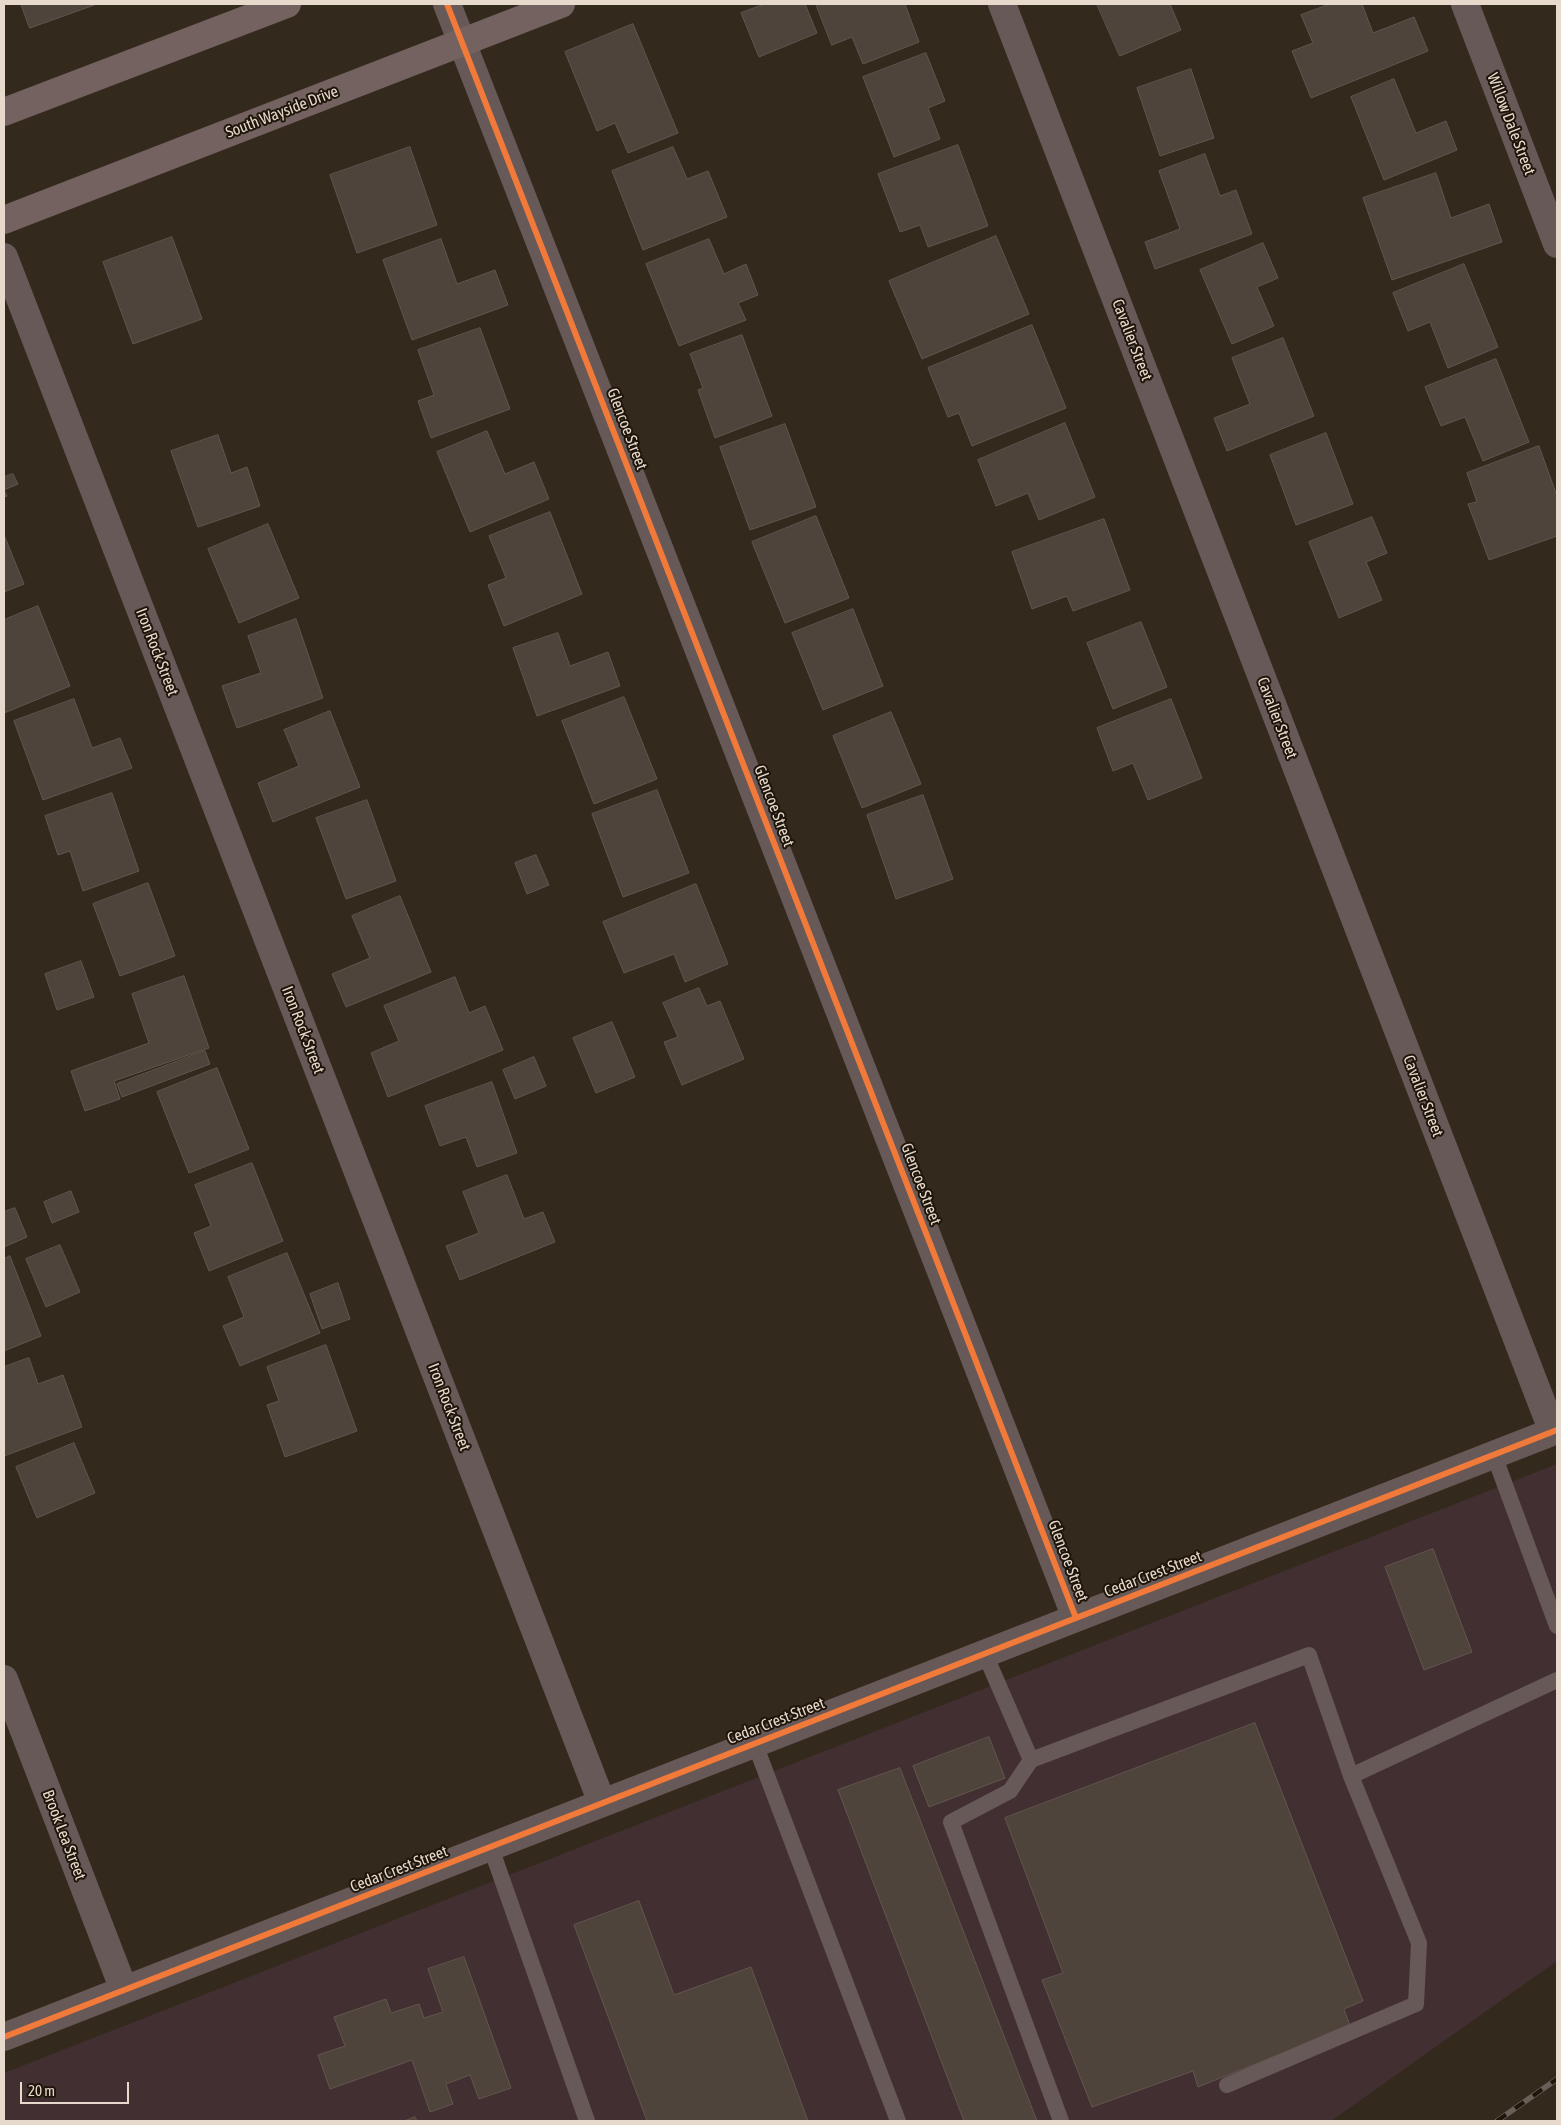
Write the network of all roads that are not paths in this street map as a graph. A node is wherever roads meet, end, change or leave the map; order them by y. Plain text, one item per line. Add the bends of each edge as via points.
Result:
1 (286, 4) edge
2 (447, 4) edge
3 (561, 4) edge
4 (1002, 4) edge
5 (1465, 4) edge
6 (461, 42) junction
7 (4, 112) edge
8 (4, 220) edge
9 (1557, 244) edge
10 (4, 257) edge
11 (1555, 1431) edge
12 (1494, 1455) junction
13 (1076, 1618) junction
14 (1557, 1626) edge
15 (985, 1654) junction
16 (4, 1679) edge
17 (1557, 1680) edge
18 (755, 1744) junction
19 (1031, 1760) junction
20 (1351, 1776) junction
21 (602, 1802) junction
22 (491, 1848) junction
23 (124, 1990) junction
24 (4, 2037) edge
25 (1227, 2085) dead end
26 (587, 2121) edge
27 (898, 2121) edge
28 (1060, 2121) edge

1 - 7 main road
2 - 6 street, Glencoe Street
3 - 6 main road, South Wayside Drive
4 - 11 street, Cavalier Street
5 - 9 street, Willow Dale Street
6 - 8 main road, South Wayside Drive
6 - 13 street, Glencoe Street
10 - 21 street, Iron Rock Street
11 - 12 street, Cedar Crest Street
12 - 13 street, Cedar Crest Street
12 - 14 lane
13 - 15 street, Cedar Crest Street
15 - 18 street, Cedar Crest Street
15 - 19 lane
16 - 23 street, Brook Lea Street
17 - 20 lane
18 - 21 street, Cedar Crest Street
18 - 27 lane
19 - 20 lane via 1310,1655
19 - 28 lane via 1010,1791 951,1822
20 - 25 lane via 1419,1943 1416,2004
21 - 22 street, Cedar Crest Street
22 - 23 street, Cedar Crest Street
22 - 26 lane
23 - 24 street, Cedar Crest Street

